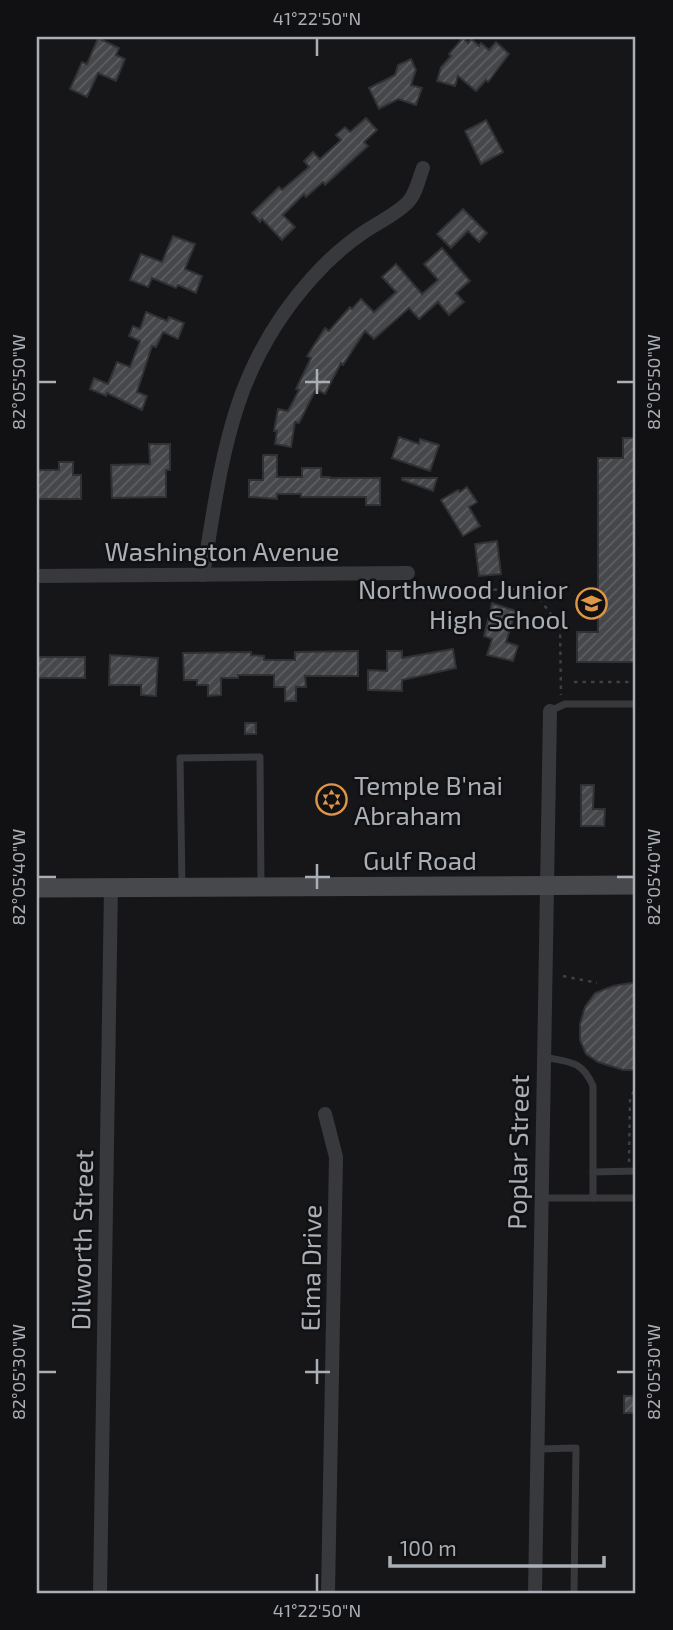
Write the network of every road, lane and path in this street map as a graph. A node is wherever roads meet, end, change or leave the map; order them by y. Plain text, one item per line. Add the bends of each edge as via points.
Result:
1 (424, 168) dead end
2 (408, 573) dead end
3 (203, 575) junction
4 (37, 576) edge
5 (434, 591) dead end
6 (574, 682) dead end
7 (636, 682) edge
8 (636, 704) edge
9 (555, 708) junction
10 (548, 884) junction
11 (636, 885) edge
12 (261, 886) junction
13 (111, 887) junction
14 (182, 887) junction
15 (37, 888) edge
16 (563, 976) dead end
17 (597, 983) dead end
18 (543, 1056) junction
19 (636, 1087) edge
20 (325, 1114) dead end
21 (629, 1165) dead end
22 (636, 1171) edge
23 (593, 1172) junction
24 (541, 1198) junction
25 (593, 1198) junction
26 (636, 1198) edge
27 (537, 1449) junction
28 (100, 1593) edge
29 (328, 1593) edge
30 (535, 1593) edge
31 (575, 1593) edge

1 - 3 street via 409,201 360,235 312,278 257,358 224,447
2 - 3 street, Washington Avenue
3 - 4 street, Washington Avenue
5 - 9 path via 532,589 560,626
6 - 7 path
8 - 9 lane
9 - 10 street, Poplar Street
10 - 11 street, Gulf Road
10 - 12 street, Gulf Road
10 - 18 street, Poplar Street
12 - 14 street, Gulf Road
12 - 14 lane via 260,757 180,758
13 - 14 street, Gulf Road
13 - 15 street, Gulf Road
13 - 28 street, Dilworth Street
16 - 17 path
18 - 23 lane via 576,1064 586,1071 593,1086
18 - 24 street, Poplar Street
19 - 21 path via 629,1099
20 - 29 street, Elma Drive via 336,1157
22 - 23 lane
23 - 25 lane
24 - 25 lane
24 - 27 street, Poplar Street
25 - 26 lane
27 - 30 street, Poplar Street
27 - 31 lane via 576,1448

